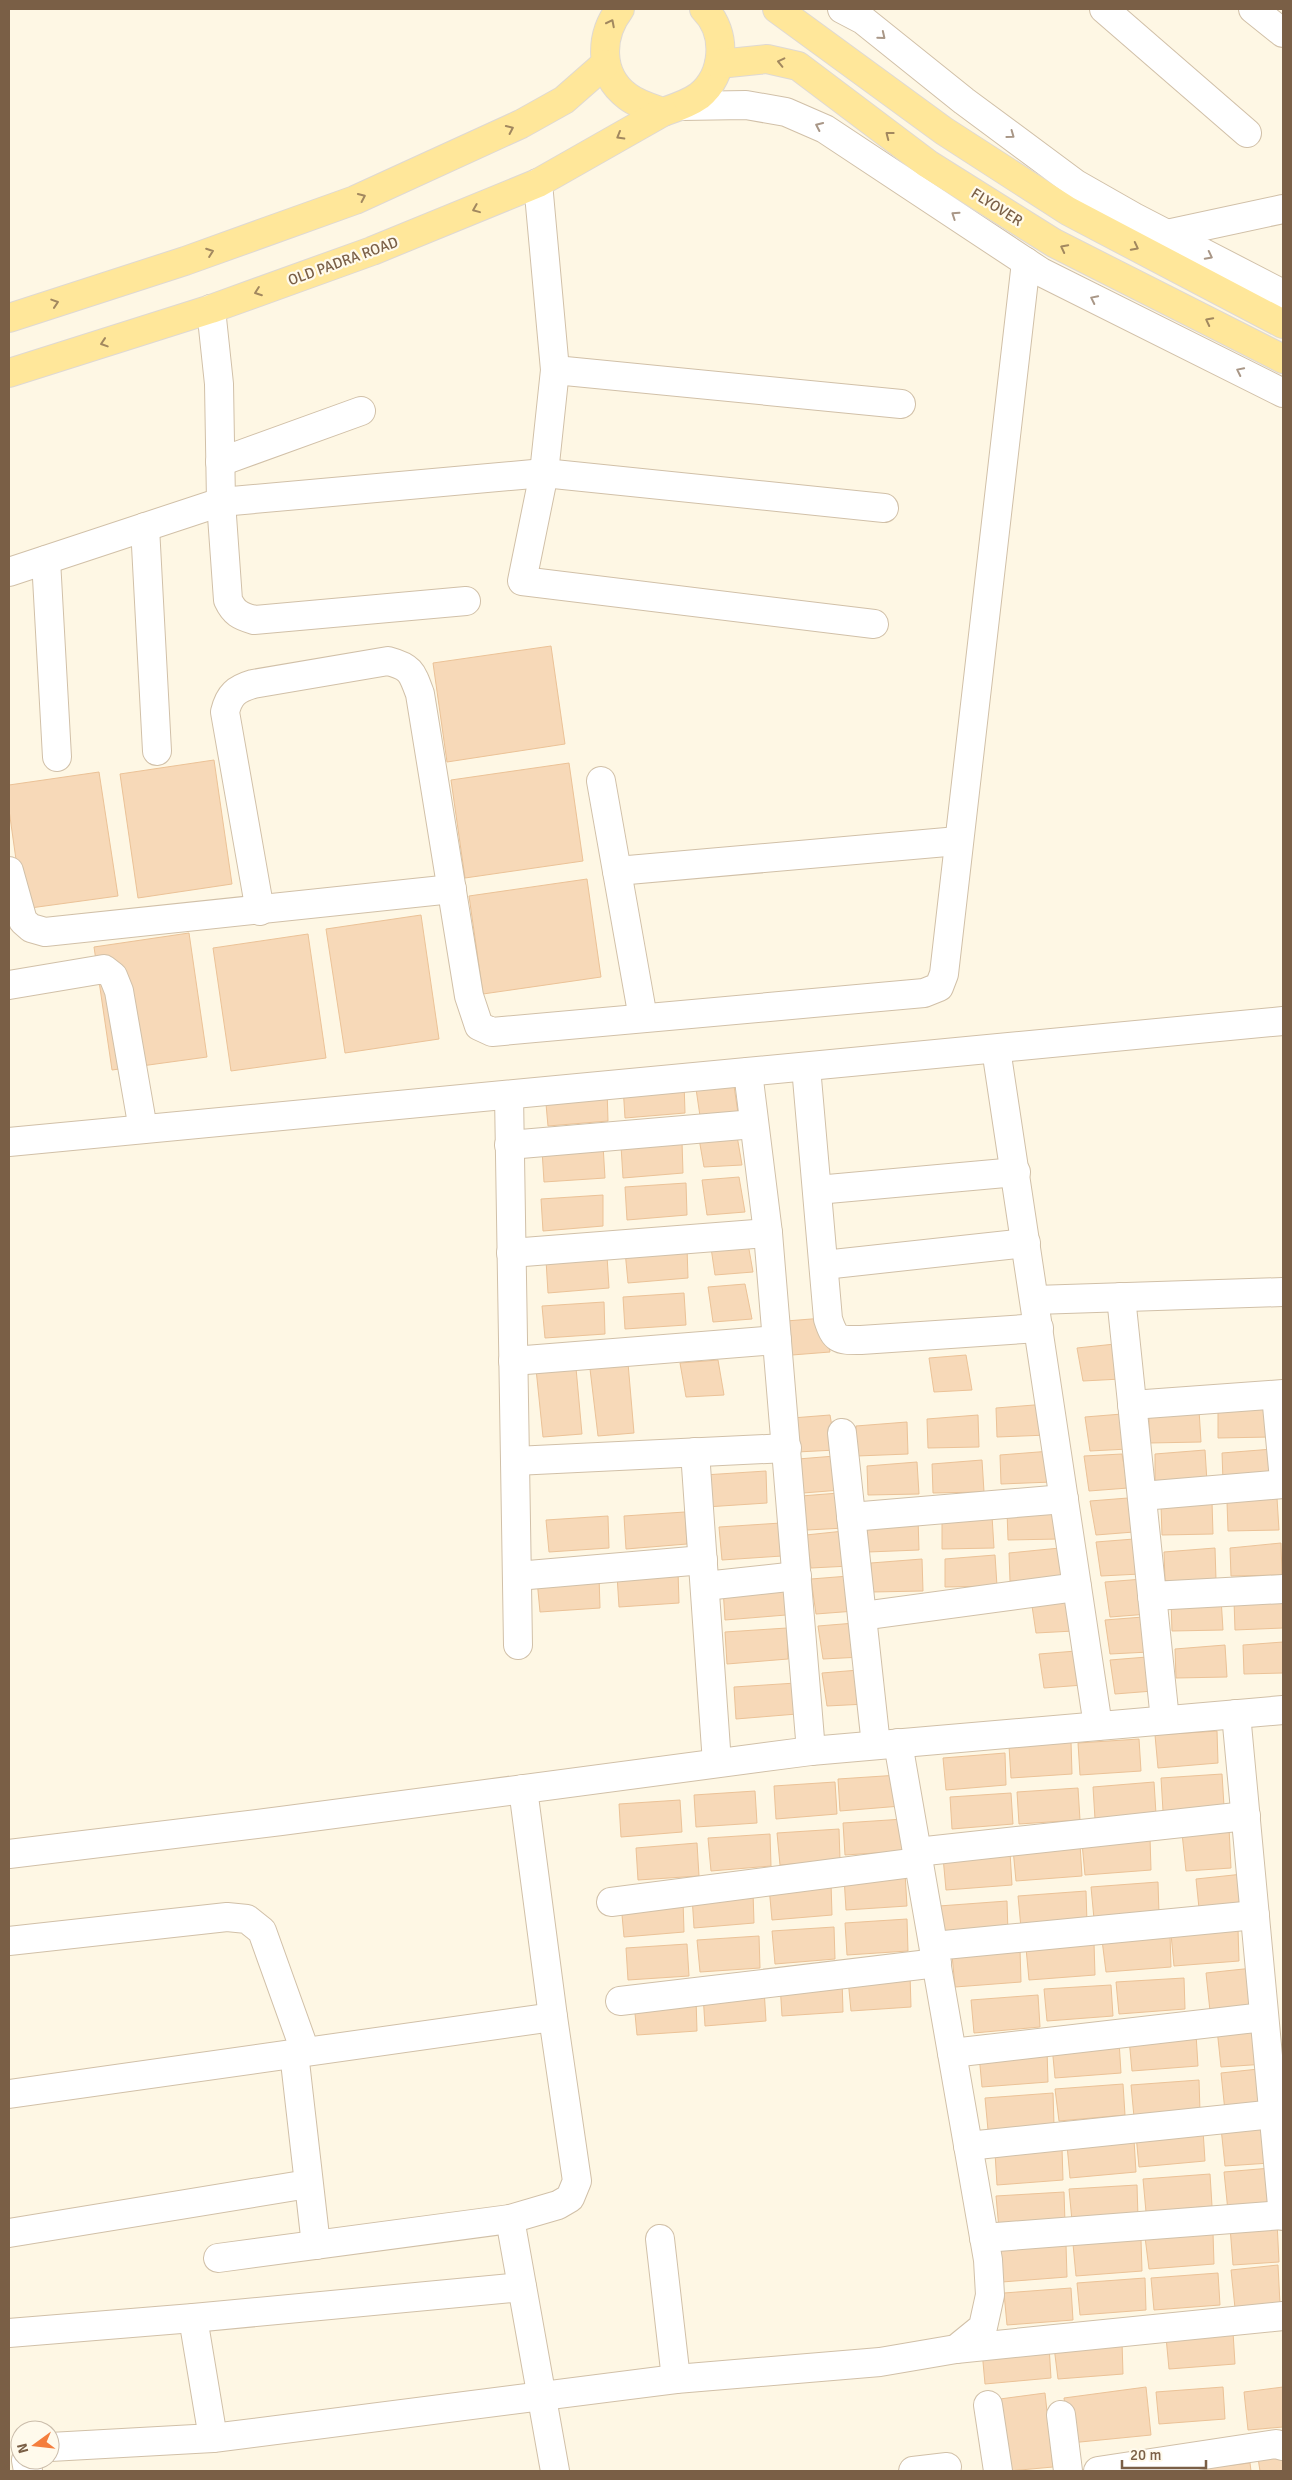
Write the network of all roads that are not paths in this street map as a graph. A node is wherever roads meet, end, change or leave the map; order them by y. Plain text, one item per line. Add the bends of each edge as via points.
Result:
1 (620, 9) edge
2 (704, 9) edge
3 (777, 9) edge
4 (842, 9) edge
5 (1104, 9) edge
6 (1253, 9) edge
7 (1283, 33) edge
8 (605, 64) junction
9 (719, 64) junction
10 (672, 109) junction
11 (1247, 132) dead end
12 (538, 183) junction
13 (1283, 209) edge
14 (1167, 234) junction
15 (1026, 262) junction
16 (1283, 294) edge
17 (211, 309) junction
18 (9, 318) edge
19 (1283, 324) edge
20 (1283, 359) edge
21 (555, 370) junction
22 (9, 373) edge
23 (1283, 393) edge
24 (901, 404) dead end
25 (361, 411) dead end
26 (220, 462) junction
27 (544, 473) junction
28 (221, 502) junction
29 (884, 508) dead end
30 (145, 527) junction
31 (46, 560) junction
32 (9, 572) edge
33 (466, 601) dead end
34 (874, 624) dead end
35 (157, 751) dead end
36 (57, 756) dead end
37 (601, 781) dead end
38 (958, 841) junction
39 (617, 870) junction
40 (9, 871) edge
41 (452, 889) junction
42 (260, 911) junction
43 (9, 985) edge
44 (643, 1018) junction
45 (1283, 1021) edge
46 (996, 1049) junction
47 (806, 1067) junction
48 (748, 1072) junction
49 (509, 1095) junction
50 (754, 1124) junction
51 (143, 1129) junction
52 (9, 1142) edge
53 (509, 1146) junction
54 (1016, 1172) junction
55 (817, 1190) junction
56 (768, 1233) junction
57 (1026, 1243) junction
58 (511, 1253) junction
59 (824, 1265) junction
60 (1283, 1292) edge
61 (1121, 1297) junction
62 (1035, 1300) junction
63 (1039, 1328) junction
64 (777, 1340) junction
65 (513, 1361) junction
66 (1280, 1394) edge
67 (1132, 1406) junction
68 (842, 1433) dead end
69 (786, 1448) junction
70 (695, 1452) junction
71 (515, 1461) junction
72 (1283, 1469) edge
73 (1283, 1484) edge
74 (1142, 1496) junction
75 (1064, 1499) junction
76 (851, 1517) junction
77 (704, 1573) junction
78 (517, 1576) junction
79 (797, 1576) junction
80 (1077, 1587) junction
81 (1283, 1589) edge
82 (1152, 1596) junction
83 (862, 1616) junction
84 (518, 1645) dead end
85 (1283, 1710) edge
86 (1236, 1714) junction
87 (1165, 1720) junction
88 (1098, 1726) junction
89 (887, 1744) junction
90 (810, 1751) junction
91 (717, 1763) junction
92 (523, 1789) junction
93 (1246, 1816) junction
94 (9, 1854) edge
95 (918, 1857) junction
96 (611, 1902) dead end
97 (1255, 1915) junction
98 (9, 1941) edge
99 (935, 1955) junction
100 (620, 2001) dead end
101 (1264, 2016) junction
102 (553, 2017) junction
103 (299, 2052) junction
104 (952, 2052) junction
105 (9, 2094) edge
106 (1274, 2114) junction
107 (968, 2146) junction
108 (308, 2184) junction
109 (1282, 2187) edge
110 (1283, 2216) edge
111 (510, 2219) junction
112 (9, 2233) edge
113 (984, 2238) junction
114 (660, 2239) dead end
115 (316, 2245) junction
116 (218, 2258) dead end
117 (522, 2287) junction
118 (1283, 2316) edge
119 (193, 2318) junction
120 (9, 2333) edge
121 (956, 2349) junction
122 (676, 2379) junction
123 (542, 2397) junction
124 (988, 2405) dead end
125 (1061, 2415) dead end
126 (213, 2438) junction
127 (60, 2446) edge
128 (1283, 2446) edge
129 (1187, 2465) edge
130 (947, 2467) dead end
131 (555, 2471) edge
132 (913, 2471) edge
133 (998, 2471) edge
134 (1068, 2471) edge
135 (1098, 2471) edge

8 -> 1 main road via 604,45 609,26
2 - 9 main road via 716,26 721,45
3 -> 19 main road via 944,132 1068,211
4 -> 14 street via 863,20 964,101 1076,184
5 - 11 street
6 - 7 street
8 - 10 main road via 614,82 627,96
18 -> 8 main road via 185,261 355,200 521,124 564,100
9 - 10 main road, OLD PADRA ROAD via 712,82 699,96
20 -> 9 main road, FLYOVER via 1054,243 928,164 798,66 768,59
10 -> 12 main road, OLD PADRA ROAD
15 -> 10 street via 825,128 786,112 746,105
12 -> 17 main road, OLD PADRA ROAD via 372,251
12 - 21 street
13 - 14 street
14 -> 16 street
23 -> 15 street
15 - 38 street
17 -> 22 main road, OLD PADRA ROAD
17 - 26 street via 218,384
21 - 24 street
21 - 27 street
25 - 26 street
26 - 28 street
27 - 28 street
27 - 29 street
27 - 34 street via 522,581
28 - 30 street
28 - 33 street via 228,600 239,616 254,620
30 - 31 street
30 - 35 street
31 - 32 street
31 - 36 street
37 - 39 street
38 - 39 street
38 - 44 street via 944,974 939,987 924,993
39 - 44 street
40 - 42 street via 23,921 31,928 45,932
41 - 42 street
41 - 42 street via 420,694 414,675 406,666 388,661 253,684 243,687 228,700 225,712
41 - 44 street via 469,996 479,1026 492,1032
43 - 51 street via 104,969 113,976 119,991
45 - 46 street
46 - 47 street
46 - 54 street
47 - 48 street
47 - 55 street
48 - 49 street
48 - 50 street
49 - 51 street
49 - 53 street
50 - 53 street
50 - 56 street
51 - 52 street
53 - 58 street
54 - 55 street
54 - 57 street
55 - 59 street
56 - 58 street
56 - 64 street
57 - 59 street
57 - 62 street
58 - 65 street
59 - 63 street via 828,1319 832,1333 840,1340
60 - 61 street
61 - 62 street
61 - 67 street
62 - 63 street
63 - 75 street
64 - 65 street
64 - 69 street
65 - 71 street
66 - 67 street
66 - 72 street
67 - 74 street
68 - 76 street
69 - 70 street
69 - 79 street
70 - 71 street
70 - 77 street
71 - 78 street
73 - 74 street
74 - 82 street
75 - 76 street
75 - 80 street
76 - 83 street
77 - 78 street
77 - 79 street
77 - 91 street
78 - 84 street
79 - 90 street
80 - 83 street
80 - 88 street
81 - 82 street
82 - 87 street
83 - 89 street
85 - 86 street
86 - 87 street
86 - 93 street
87 - 88 street
88 - 89 street
89 - 90 street
89 - 95 street
90 - 91 street
91 - 92 street
92 - 94 street
92 - 102 street
93 - 95 street
93 - 97 street
95 - 96 street
95 - 99 street
97 - 99 street
97 - 101 street
98 - 103 street via 227,1917 247,1919 262,1931
99 - 100 street
99 - 104 street
101 - 104 street
101 - 106 street
102 - 103 street
102 - 111 street via 577,2181 570,2198 558,2205
103 - 105 street
103 - 108 street
104 - 107 street
106 - 107 street
106 - 109 street
107 - 113 street
108 - 112 street
108 - 115 street
109 - 110 street
110 - 113 street
111 - 115 street
111 - 117 street
113 - 121 street via 990,2295 982,2327
114 - 122 street
115 - 116 street
117 - 119 street
117 - 123 street
118 - 121 street
119 - 120 street
119 - 126 street
121 - 122 street via 880,2362
122 - 123 street
123 - 126 street
123 - 131 street
124 - 133 street
125 - 134 street
126 - 127 street
128 - 129 street via 1276,2444
129 - 135 street
130 - 132 street

